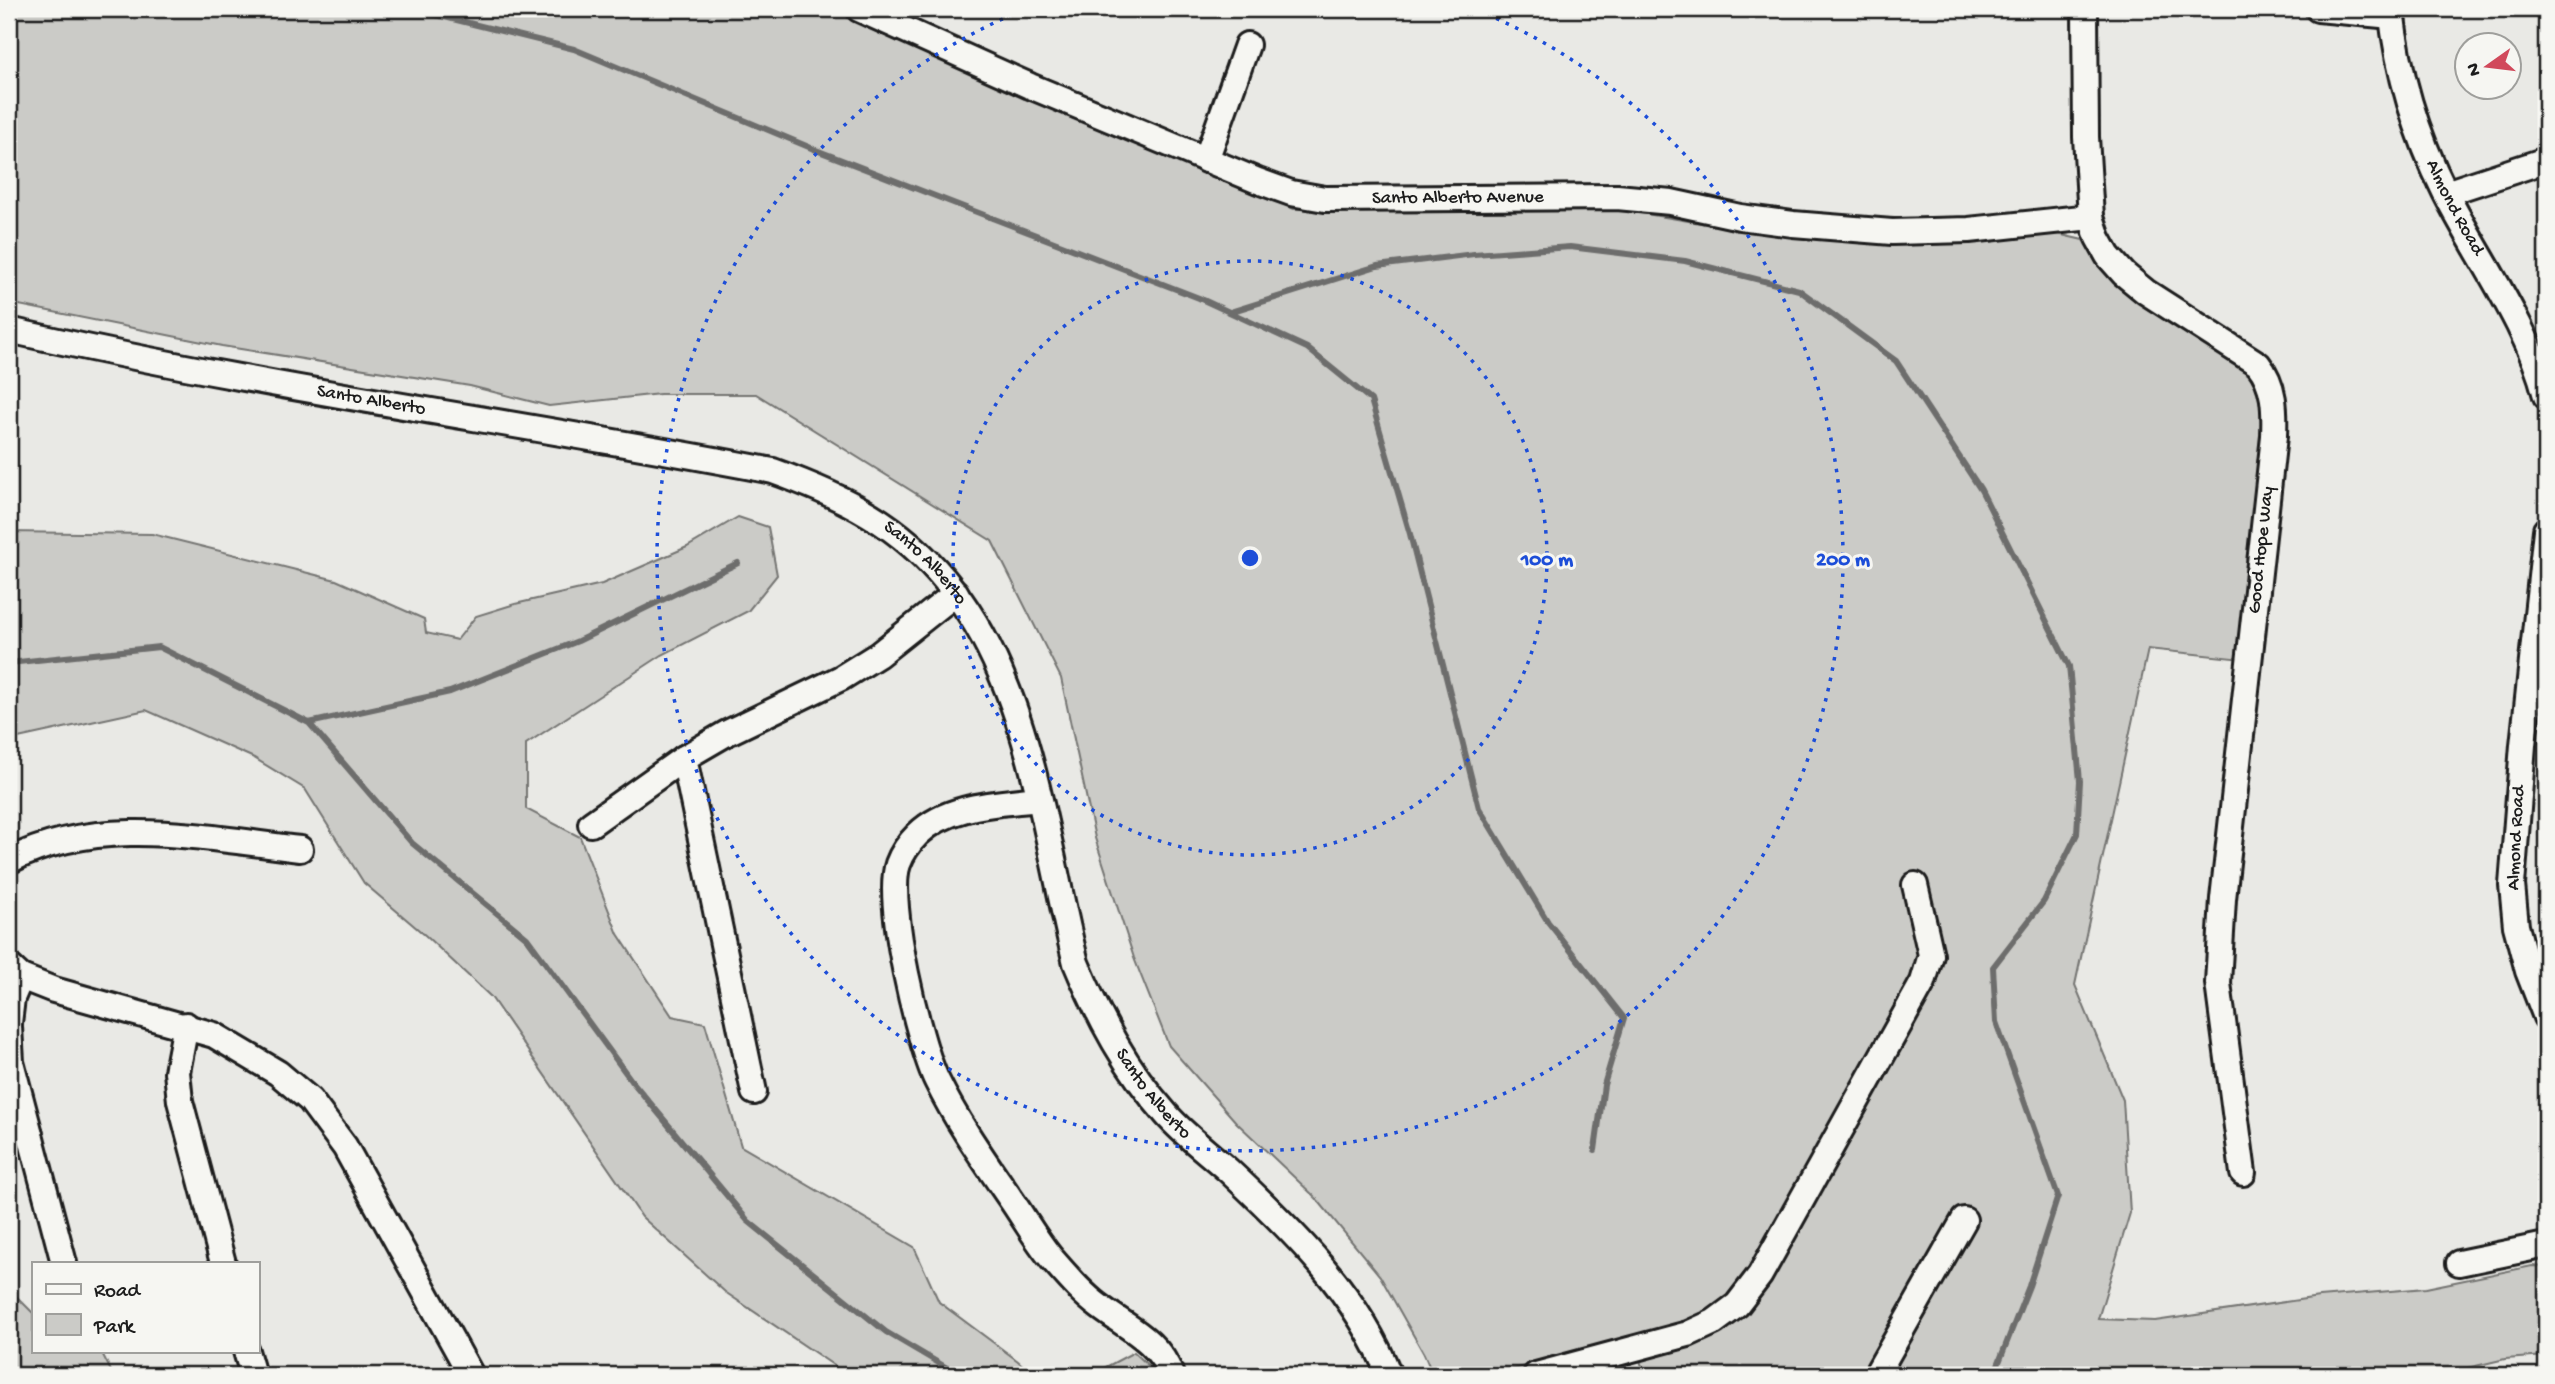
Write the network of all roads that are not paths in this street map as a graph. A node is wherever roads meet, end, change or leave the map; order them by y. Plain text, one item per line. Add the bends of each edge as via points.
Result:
1 (859, 9) edge
2 (2085, 9) edge
3 (2318, 9) edge
4 (2392, 12) edge
5 (1247, 45) dead end
6 (1206, 160) junction
7 (2546, 160) edge
8 (2446, 193) junction
9 (2091, 217) junction
10 (9, 330) edge
11 (2546, 396) edge
12 (2546, 530) edge
13 (956, 593) junction
14 (2540, 644) edge
15 (2534, 744) edge
16 (684, 758) junction
17 (1038, 799) junction
18 (591, 824) dead end
19 (300, 849) dead end
20 (9, 861) edge
21 (1915, 885) dead end
22 (15, 972) edge
23 (2546, 1017) edge
24 (9, 1025) edge
25 (186, 1025) junction
26 (754, 1092) dead end
27 (2243, 1173) dead end
28 (1964, 1220) dead end
29 (2546, 1245) edge
30 (64, 1262) edge
31 (223, 1262) edge
32 (2459, 1263) dead end
33 (246, 1352) edge
34 (1575, 1371) edge
35 (253, 1375) edge
36 (471, 1375) edge
37 (1171, 1375) edge
38 (1389, 1375) edge
39 (1536, 1375) edge
40 (1876, 1375) edge

1 - 6 street, Santo Alberto Avenue
2 - 9 street, Good Hope Way
3 - 4 street
4 - 8 street, Almond Road via 2413,118
5 - 6 street
6 - 9 street, Santo Alberto Avenue via 1291,193 1325,199 1617,197 1793,224 1892,232 1969,230
7 - 8 street
8 - 11 street, Almond Road via 2524,333
9 - 27 street, Good Hope Way via 2098,238 2124,274 2258,364 2274,400 2273,449 2218,963
10 - 13 street, Santo Alberto via 428,411 773,471 870,514 902,537
12 - 14 street, Almond Road
13 - 16 street via 841,678
13 - 17 street, Santo Alberto via 998,663 1012,698
14 - 15 street, Almond Road
15 - 23 street, Almond Road via 2512,886 2516,926
16 - 18 street
16 - 26 street
17 - 37 street via 972,807 939,819 919,833 897,866 895,899 901,946 936,1079 987,1164 1049,1256 1100,1307 1155,1347
17 - 38 street, Santo Alberto via 1076,963 1122,1056 1167,1115 1306,1246 1363,1324
19 - 20 street via 158,833 101,834 64,839
21 - 34 street via 1931,954 1923,982 1760,1275 1737,1305 1714,1322
22 - 24 street
22 - 25 street via 100,1003
24 - 30 street via 11,1062
25 - 31 street via 177,1072 180,1101
25 - 36 street via 214,1034 278,1073 310,1100 345,1147
28 - 40 street
29 - 32 street
33 - 35 street
34 - 39 street

